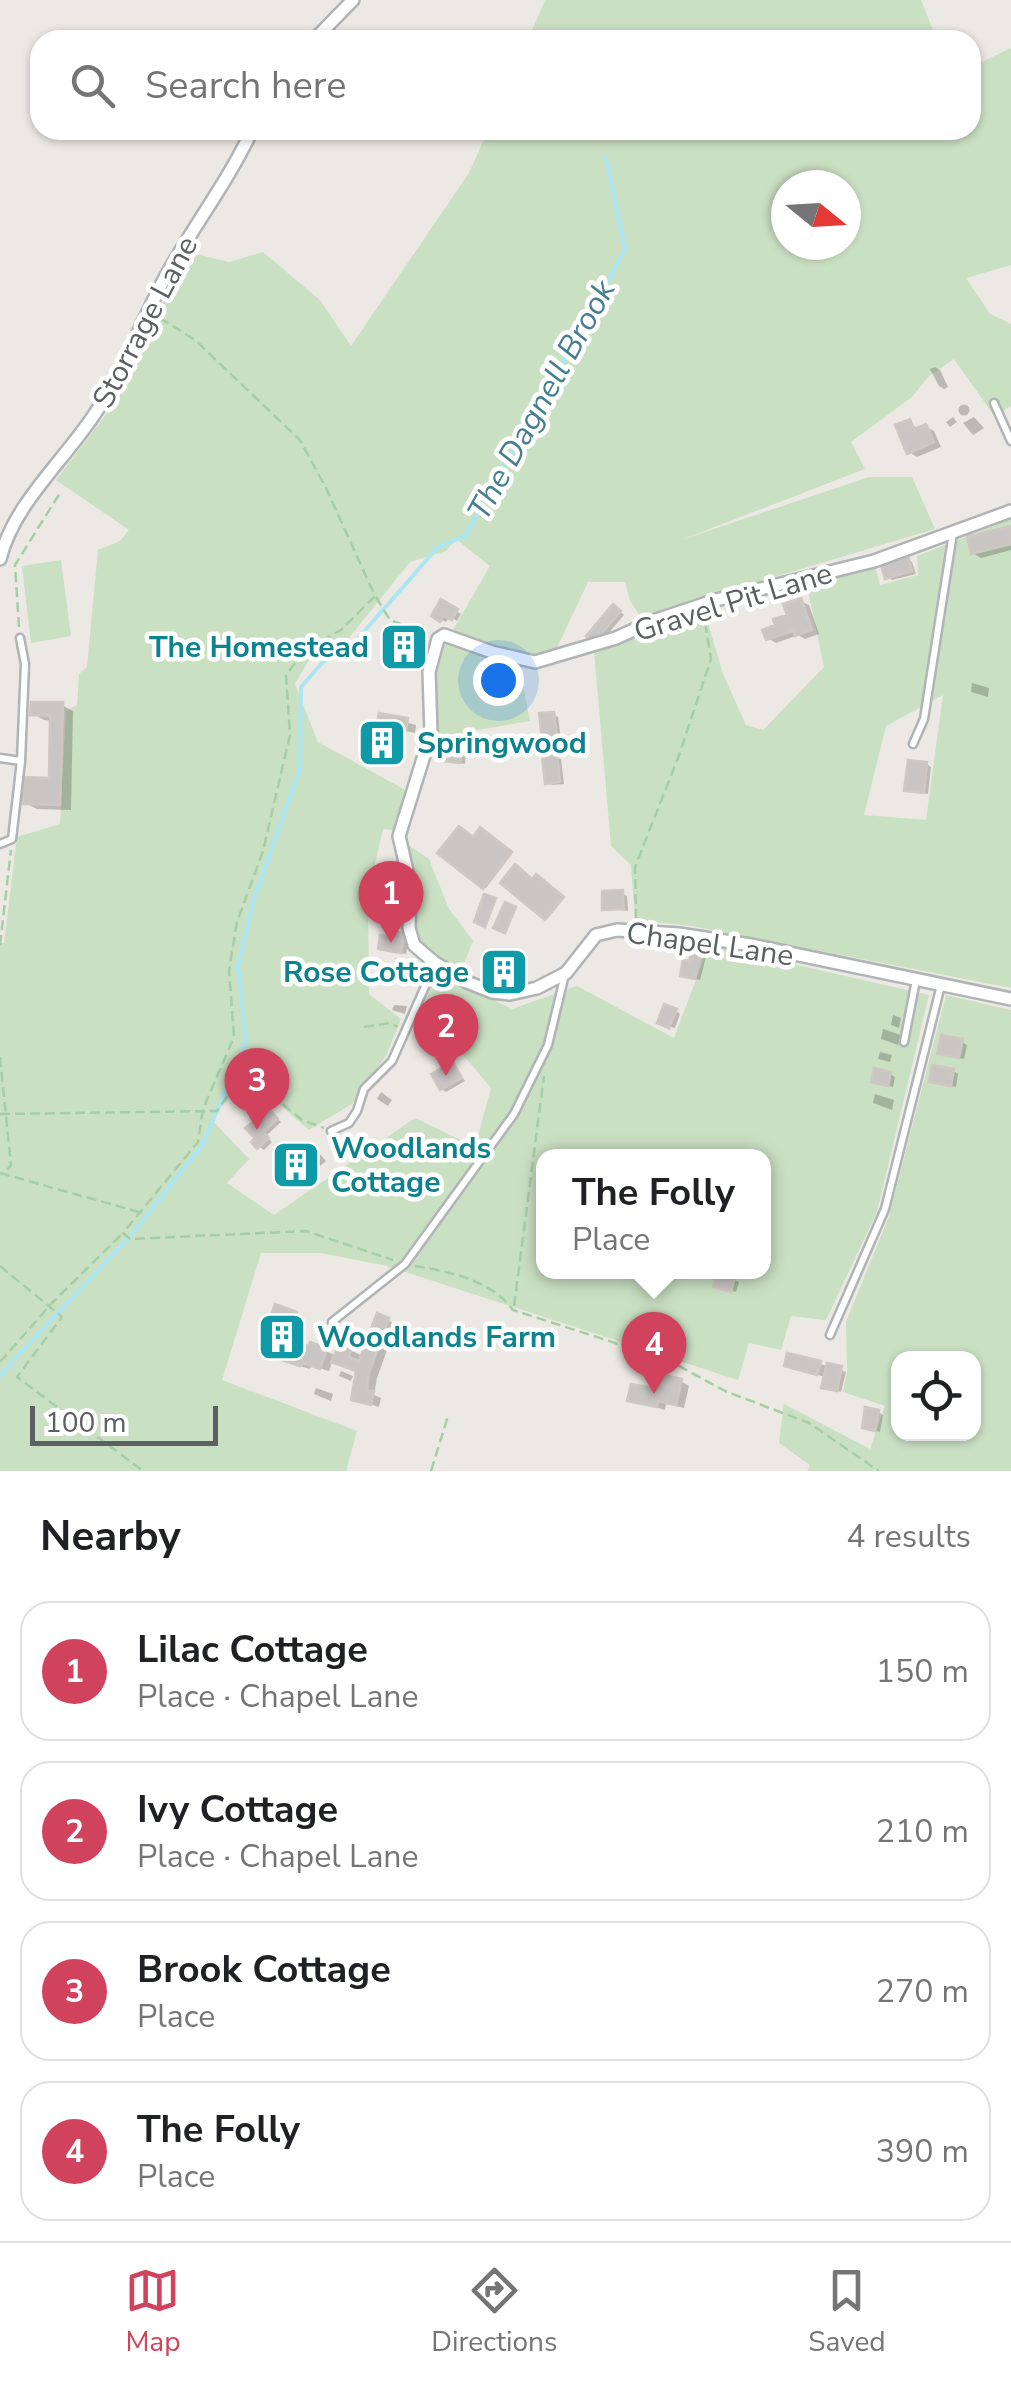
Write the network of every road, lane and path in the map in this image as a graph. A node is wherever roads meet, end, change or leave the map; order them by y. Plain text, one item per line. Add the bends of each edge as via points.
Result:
1 (353, 0) edge
2 (324, 30) edge
3 (247, 140) edge
4 (149, 311) junction
5 (994, 402) dead end
6 (1011, 440) edge
7 (60, 493) dead end
8 (1011, 511) edge
9 (953, 532) junction
10 (0, 559) edge
11 (375, 596) junction
12 (703, 604) junction
13 (20, 638) joint
14 (438, 639) junction
15 (913, 744) dead end
16 (0, 758) edge
17 (21, 761) junction
18 (12, 839) junction
19 (0, 844) edge
20 (636, 931) junction
21 (0, 945) edge
22 (435, 964) junction
23 (566, 973) junction
24 (916, 980) junction
25 (941, 985) junction
26 (1011, 999) edge
27 (364, 1026) dead end
28 (404, 1029) junction
29 (904, 1042) dead end
30 (548, 1045) junction
31 (0, 1057) edge
32 (206, 1109) junction
33 (0, 1114) edge
34 (6, 1116) junction
35 (330, 1131) joint
36 (2, 1174) edge
37 (140, 1212) junction
38 (123, 1233) junction
39 (406, 1264) junction
40 (0, 1266) edge
41 (49, 1307) junction
42 (513, 1310) junction
43 (332, 1322) dead end
44 (830, 1335) dead end
45 (0, 1362) edge
46 (448, 1416) dead end
47 (143, 1471) edge
48 (430, 1471) edge
49 (879, 1471) edge

1 - 2 street
3 - 4 street, Storrage Lane
4 - 10 street, Storrage Lane via 108,394 12,525
4 - 11 path via 195,340 300,440
5 - 6 lane
7 - 13 path via 16,565
8 - 9 street, Gravel Pit Lane
9 - 12 street, Gravel Pit Lane via 874,560
9 - 15 lane via 924,719
11 - 14 path via 390,620
11 - 32 path via 341,630 306,649 286,675 290,735 264,851 237,922 229,971 234,1037
12 - 14 street, Gravel Pit Lane via 535,662 454,637
12 - 20 path via 711,659 635,867
13 - 17 lane
14 - 22 street via 429,672 431,733 399,836 414,946
16 - 17 lane
17 - 18 lane
18 - 19 lane
18 - 21 path
20 - 23 street, Chapel Lane via 596,935
20 - 24 street, Chapel Lane via 750,945
22 - 23 street, Chapel Lane via 500,994 536,988
22 - 28 lane
23 - 30 lane
24 - 25 street, Chapel Lane
24 - 29 lane
25 - 26 street, Chapel Lane
25 - 44 lane via 885,1209
27 - 28 path
28 - 35 lane via 392,1061 364,1088 357,1111
30 - 39 lane via 514,1114
30 - 42 path
31 - 34 path
32 - 34 path
32 - 35 path via 217,1110 244,1072 302,1120
32 - 37 path via 198,1142
33 - 34 path
34 - 36 path via 11,1166
36 - 37 path
37 - 38 path
38 - 39 path via 130,1239 306,1231
38 - 41 path
39 - 42 path via 455,1273 502,1294
39 - 43 lane
40 - 41 path
41 - 45 path
41 - 47 path via 62,1317 17,1376
42 - 49 path via 668,1360 808,1422
46 - 48 path

